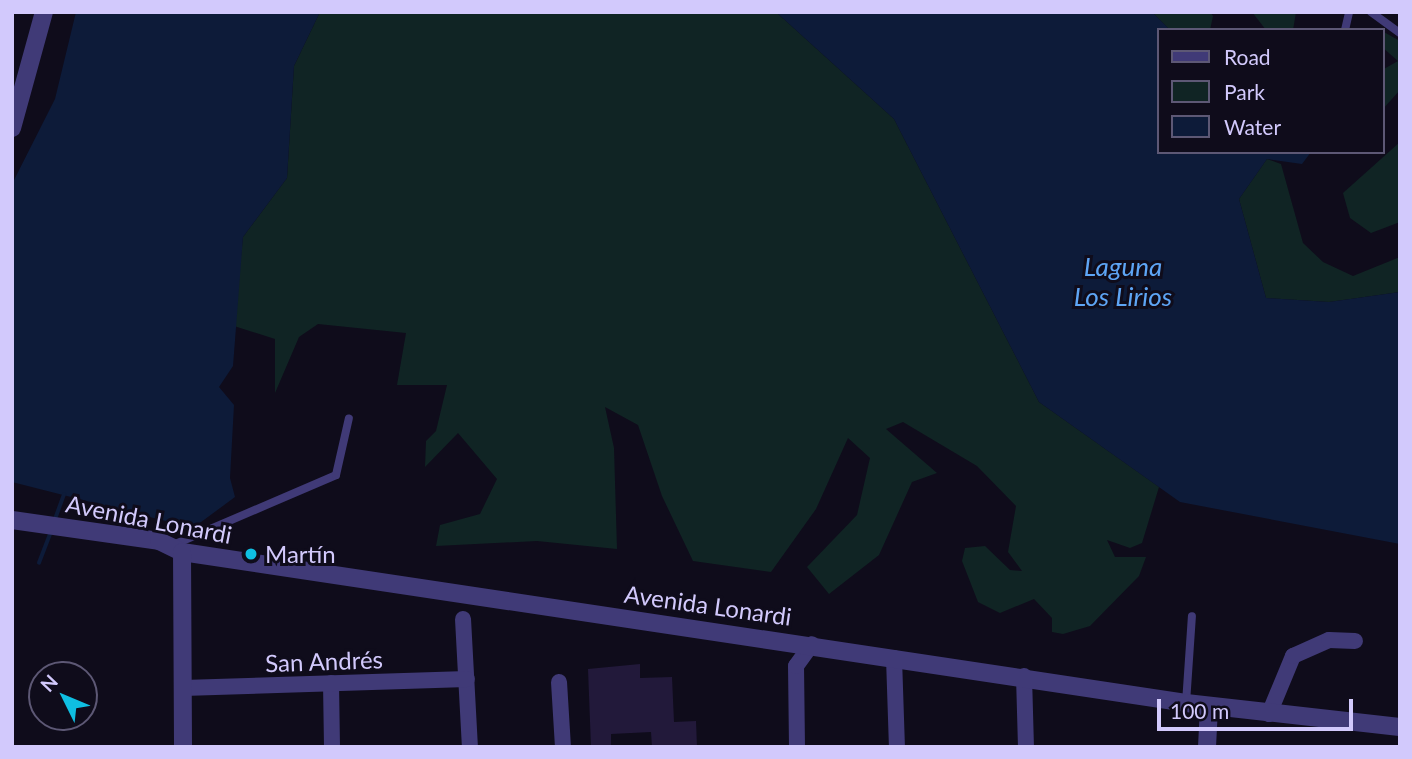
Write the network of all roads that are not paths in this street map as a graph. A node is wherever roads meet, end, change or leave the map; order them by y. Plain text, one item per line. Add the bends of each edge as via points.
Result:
1 (44, 12) edge
2 (1371, 12) edge
3 (1400, 33) edge
4 (12, 128) edge
5 (349, 418) dead end
6 (12, 520) edge
7 (178, 549) junction
8 (1192, 616) dead end
9 (463, 619) dead end
10 (1355, 641) dead end
11 (812, 644) junction
12 (894, 658) junction
13 (1024, 676) junction
14 (467, 679) junction
15 (559, 682) dead end
16 (331, 683) junction
17 (183, 688) junction
18 (1186, 703) junction
19 (1209, 707) junction
20 (1269, 713) junction
21 (1400, 727) edge
22 (183, 747) edge
23 (332, 747) edge
24 (470, 747) edge
25 (562, 747) edge
26 (797, 747) edge
27 (897, 747) edge
28 (1026, 747) edge
29 (1207, 747) edge

1 - 4 street
2 - 3 lane
5 - 7 lane via 337,475
6 - 7 street, Avenida Lonardi
7 - 11 street, Avenida Lonardi
7 - 17 street
8 - 18 lane
9 - 14 street
10 - 20 street via 1329,640 1293,656
11 - 12 street, Avenida Lonardi
11 - 26 street via 796,666
12 - 13 street, Avenida Lonardi
12 - 27 street
13 - 18 street, Avenida Lonardi
13 - 28 street
14 - 16 street, San Andrés
14 - 24 street
15 - 25 street
16 - 17 street, San Andrés
16 - 23 street
17 - 22 street
18 - 19 street, Avenida Lonardi
19 - 20 street, Avenida Lonardi
19 - 29 street
20 - 21 street, Avenida Lonardi

